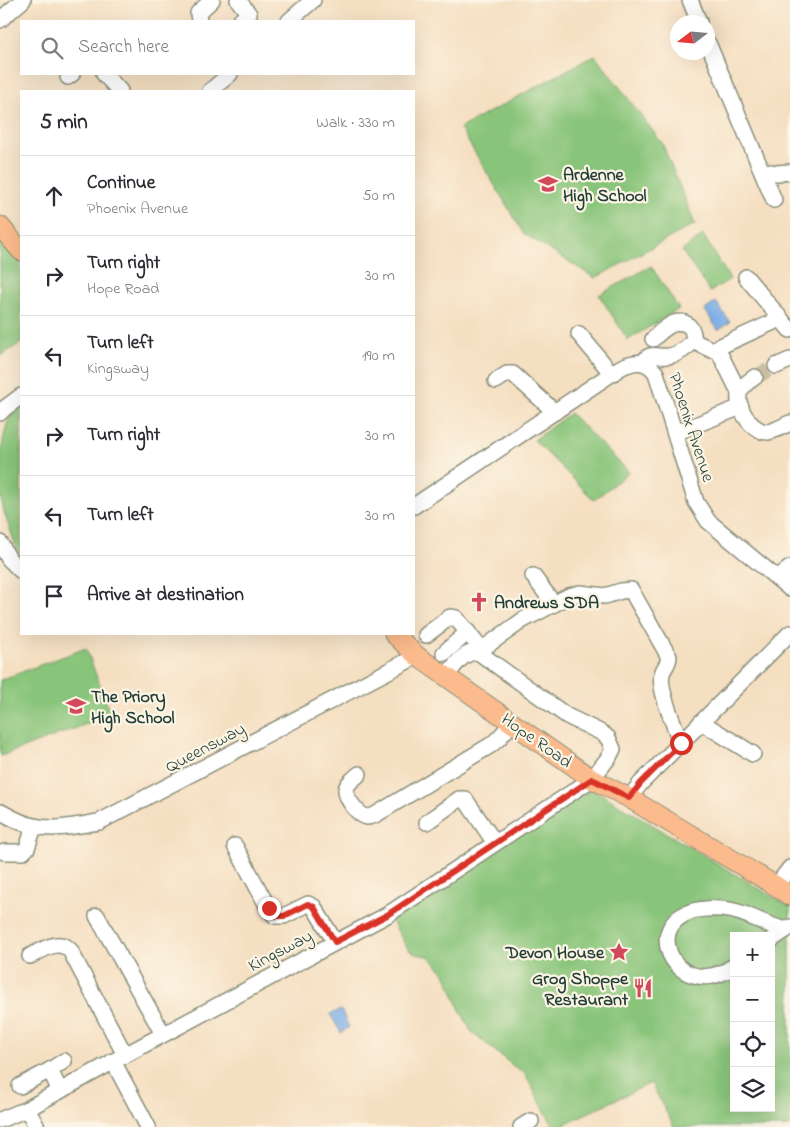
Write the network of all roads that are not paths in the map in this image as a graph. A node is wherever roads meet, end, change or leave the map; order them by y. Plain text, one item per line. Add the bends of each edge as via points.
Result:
1 (23, 0) edge
2 (212, 0) edge
3 (238, 0) edge
4 (690, 0) edge
5 (308, 2) edge
6 (696, 15) edge
7 (248, 19) edge
8 (0, 20) edge
9 (199, 20) edge
10 (290, 20) edge
11 (715, 60) edge
12 (105, 75) edge
13 (229, 75) edge
14 (119, 90) edge
15 (211, 90) edge
16 (762, 171) junction
17 (790, 172) edge
18 (774, 200) dead end
19 (0, 226) edge
20 (20, 250) edge
21 (746, 277) dead end
22 (785, 324) edge
23 (580, 334) dead end
24 (653, 339) dead end
25 (694, 341) junction
26 (717, 348) junction
27 (790, 360) edge
28 (644, 363) junction
29 (776, 366) tunnel mouth
30 (612, 374) junction
31 (755, 377) tunnel mouth
32 (496, 381) dead end
33 (20, 397) edge
34 (740, 400) junction
35 (555, 412) junction
36 (0, 413) edge
37 (790, 423) edge
38 (675, 433) junction
39 (415, 505) edge
40 (0, 543) edge
41 (790, 568) edge
42 (20, 570) edge
43 (533, 576) dead end
44 (776, 578) junction
45 (790, 589) edge
46 (554, 604) junction
47 (468, 632) junction
48 (790, 633) edge
49 (395, 635) edge
50 (426, 635) dead end
51 (480, 651) junction
52 (444, 652) dead end
53 (417, 656) junction
54 (446, 676) junction
55 (701, 722) junction
56 (512, 723) junction
57 (681, 743) junction
58 (753, 754) dead end
59 (359, 774) dead end
60 (592, 779) junction
61 (629, 798) junction
62 (1, 812) dead end
63 (427, 822) dead end
64 (34, 827) junction
65 (495, 843) junction
66 (235, 846) dead end
67 (4, 852) dead end
68 (790, 868) edge
69 (783, 891) edge
70 (97, 916) dead end
71 (788, 928) edge
72 (775, 937) edge
73 (335, 942) junction
74 (30, 956) dead end
75 (730, 968) edge
76 (162, 1034) junction
77 (119, 1058) junction
78 (64, 1061) dead end
79 (50, 1070) junction
80 (20, 1086) dead end
81 (60, 1090) junction
82 (27, 1109) junction
83 (0, 1121) edge
84 (2, 1127) edge
85 (36, 1127) edge
86 (148, 1127) edge

1 - 8 street
2 - 9 street via 198,13
3 - 7 street
4 - 6 street
5 - 10 street
11 - 16 street
12 - 14 street
13 - 15 street
16 - 17 street
16 - 18 street
19 - 20 main road
21 - 22 street
22 - 26 street
23 - 30 street
24 - 25 street via 676,322 683,322 690,326
25 - 26 street via 712,350
25 - 28 street via 668,356 649,356
26 - 34 street
27 - 29 street
28 - 30 street, Phoenix Avenue via 627,364
28 - 38 street, Phoenix Avenue via 656,374
30 - 35 street, Phoenix Avenue
31 - 34 street via 746,383
32 - 35 street via 513,374
33 - 36 street
34 - 37 street via 746,419 756,429 766,432
34 - 38 street
35 - 39 street, Phoenix Avenue
38 - 44 street, Phoenix Avenue via 701,512
40 - 42 street
41 - 44 street
43 - 46 street
44 - 45 street, Phoenix Avenue
46 - 51 street via 523,620
46 - 57 street via 580,593 605,596 631,590 669,656 661,679
47 - 50 street via 456,618 450,617
47 - 51 street
47 - 52 street
48 - 55 street
49 - 53 main road, Hope Road
51 - 54 street via 463,656
51 - 60 street, Kingsway via 567,716 608,738 613,749
53 - 54 main road, Hope Road
53 - 64 street, Queensway via 99,822 54,828
54 - 56 main road, Hope Road
55 - 57 street
55 - 58 street
56 - 59 street via 490,745 375,815 368,817 354,808 347,793 346,788
56 - 60 main road, Hope Road
57 - 61 street
60 - 61 main road, Hope Road
60 - 65 street, Kingsway
61 - 69 main road, Hope Road
62 - 64 street, Queensway
63 - 65 street via 459,800 466,799
64 - 67 street via 23,852
65 - 73 street, Kingsway via 387,915
66 - 73 street via 275,916 284,916 308,904 314,907
68 - 69 street
70 - 76 street
71 - 72 street
71 - 75 street via 774,927 742,912 721,908 688,912 673,923 666,944 674,962 688,973 704,978
73 - 76 street, Kingsway
74 - 77 street via 57,944 70,950
76 - 77 street, Kingsway
77 - 81 street, Kingsway
77 - 86 street
78 - 79 street
79 - 80 street
79 - 81 street
81 - 82 street, Kingsway
82 - 83 street, Kingsway
82 - 85 street
83 - 84 street

